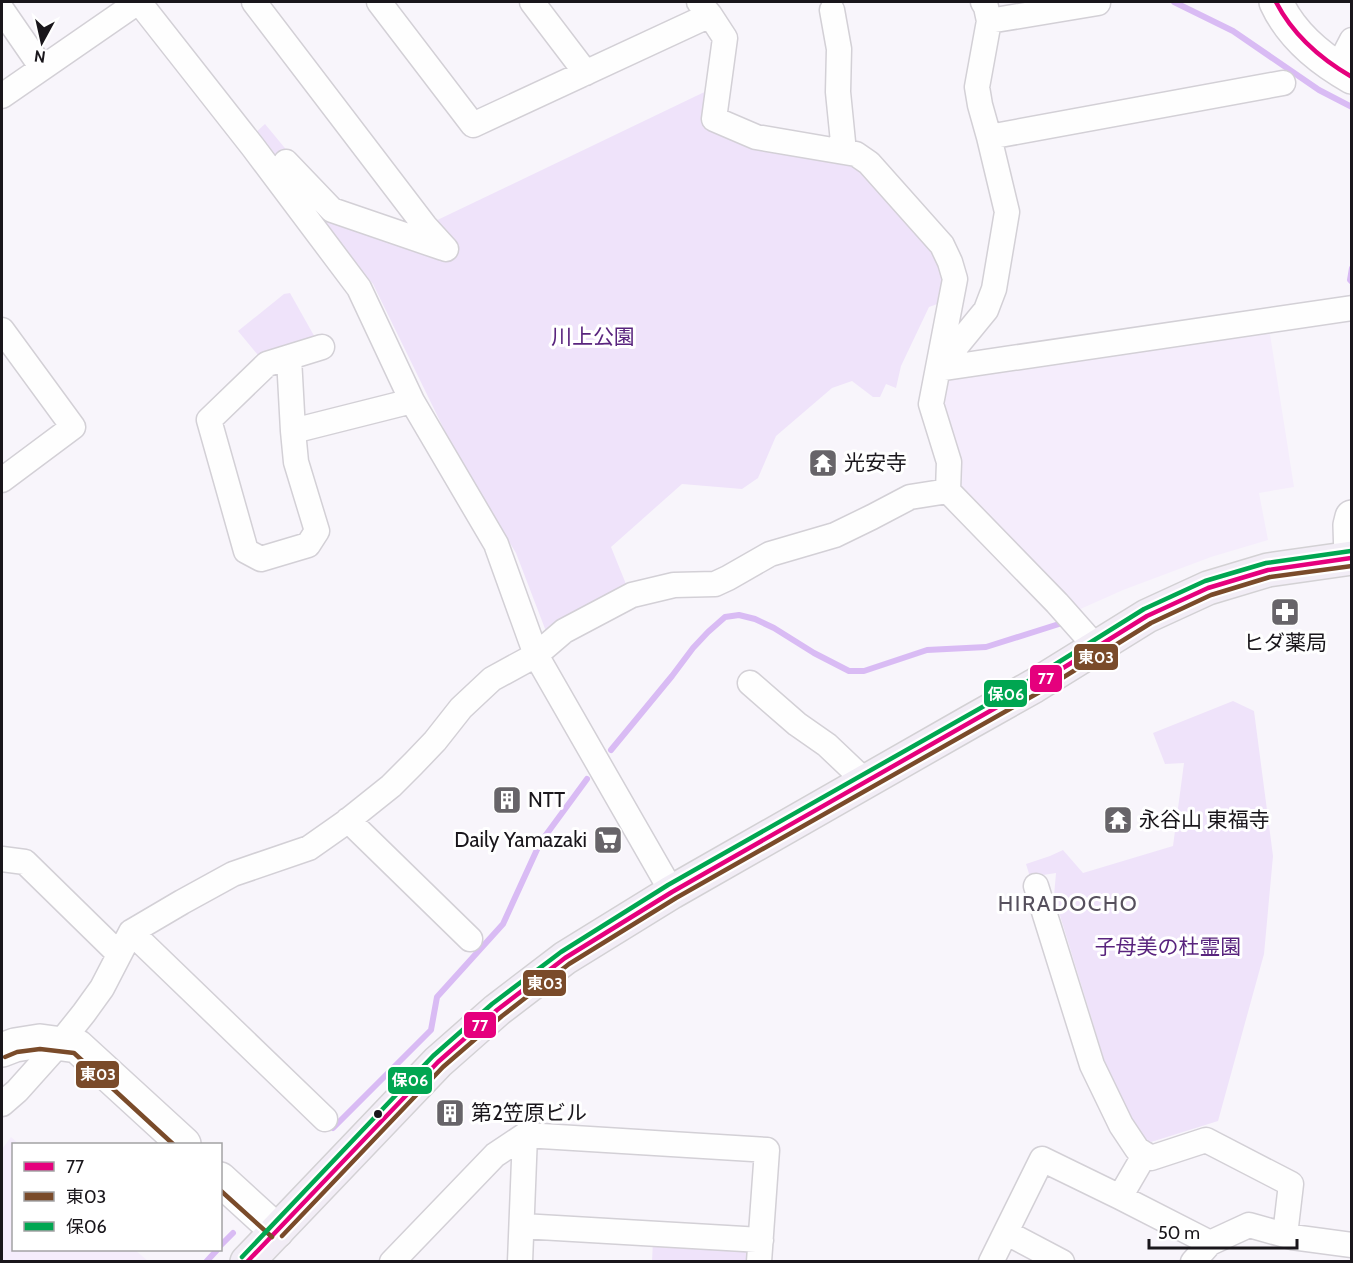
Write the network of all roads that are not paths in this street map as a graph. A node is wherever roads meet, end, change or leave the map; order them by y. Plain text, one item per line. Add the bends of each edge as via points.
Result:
1 (138, 2) edge
2 (254, 2) edge
3 (379, 2) edge
4 (532, 2) edge
5 (1276, 2) edge
6 (1098, 3) edge
7 (704, 8) edge
8 (2, 10) edge
9 (832, 10) dead end
10 (986, 11) edge
11 (1352, 40) edge
12 (42, 68) junction
13 (586, 73) junction
14 (1344, 73) edge
15 (1283, 83) dead end
16 (2, 96) edge
17 (989, 137) junction
18 (844, 152) junction
19 (286, 162) dead end
20 (1352, 308) edge
21 (2, 330) edge
22 (322, 347) dead end
23 (289, 358) junction
24 (938, 369) junction
25 (412, 401) junction
26 (293, 431) junction
27 (2, 479) edge
28 (948, 491) junction
29 (1352, 517) edge
30 (1351, 558) edge
31 (1096, 647) junction
32 (536, 655) junction
33 (750, 683) dead end
34 (866, 782) junction
35 (348, 820) junction
36 (2, 859) edge
37 (1036, 886) dead end
38 (672, 892) junction
39 (131, 932) junction
40 (470, 939) dead end
41 (119, 954) junction
42 (60, 1042) junction
43 (2, 1050) edge
44 (2, 1104) edge
45 (325, 1119) dead end
46 (525, 1135) junction
47 (183, 1143) edge
48 (1145, 1154) junction
49 (222, 1181) edge
50 (1120, 1197) junction
51 (522, 1226) junction
52 (277, 1231) junction
53 (1007, 1233) junction
54 (1285, 1235) junction
55 (1210, 1243) junction
56 (1352, 1245) edge
57 (760, 1251) edge
58 (247, 1262) edge
59 (392, 1262) edge
60 (520, 1262) edge
61 (991, 1262) edge
62 (1062, 1262) edge
63 (1193, 1262) edge

1 - 12 street
1 - 25 street via 255,139 359,288
2 - 19 street via 446,249 332,210
3 - 13 street via 472,125
4 - 13 street
5 - 14 street via 1303,42
6 - 10 street
7 - 13 street
7 - 18 street via 725,38 714,119 756,137
8 - 12 street
9 - 18 street via 839,49 838,92
10 - 17 street via 977,87
11 - 14 street
12 - 16 street
15 - 17 street
17 - 24 street via 1007,212 994,289 986,310
18 - 24 street via 868,162 942,245 950,262 955,279
20 - 24 street
21 - 27 street via 73,428
22 - 23 street
23 - 26 street
23 - 26 street via 267,364 209,420 246,551 261,559 308,545 317,531 296,462
24 - 28 street via 931,404 949,462
25 - 26 street
25 - 32 street via 496,544
28 - 31 street
28 - 32 street via 910,496 835,535 770,554 715,584 674,585 632,595 564,631 556,630
29 - 30 street
30 - 31 highway via 1268,570 1208,588 1147,616
31 - 34 highway
32 - 35 street via 492,679 391,786
32 - 38 street
33 - 34 street
34 - 38 highway
35 - 39 street via 309,848 233,874
35 - 40 street
36 - 41 street via 25,862
37 - 48 street via 1092,1065 1121,1125
38 - 52 highway via 565,958 497,1010 438,1062
39 - 41 street
39 - 45 street
41 - 42 street via 102,988
42 - 43 street via 40,1041
42 - 44 street
42 - 47 street via 77,1046
46 - 51 street
46 - 57 street via 767,1150
46 - 59 street via 495,1155
48 - 50 street
48 - 54 street via 1151,1158 1206,1140 1291,1184
49 - 52 street
50 - 53 street via 1042,1159
50 - 55 street
51 - 57 street
51 - 60 street
52 - 58 highway
53 - 61 street
53 - 62 street
54 - 55 street via 1250,1225
54 - 56 street
55 - 63 street

